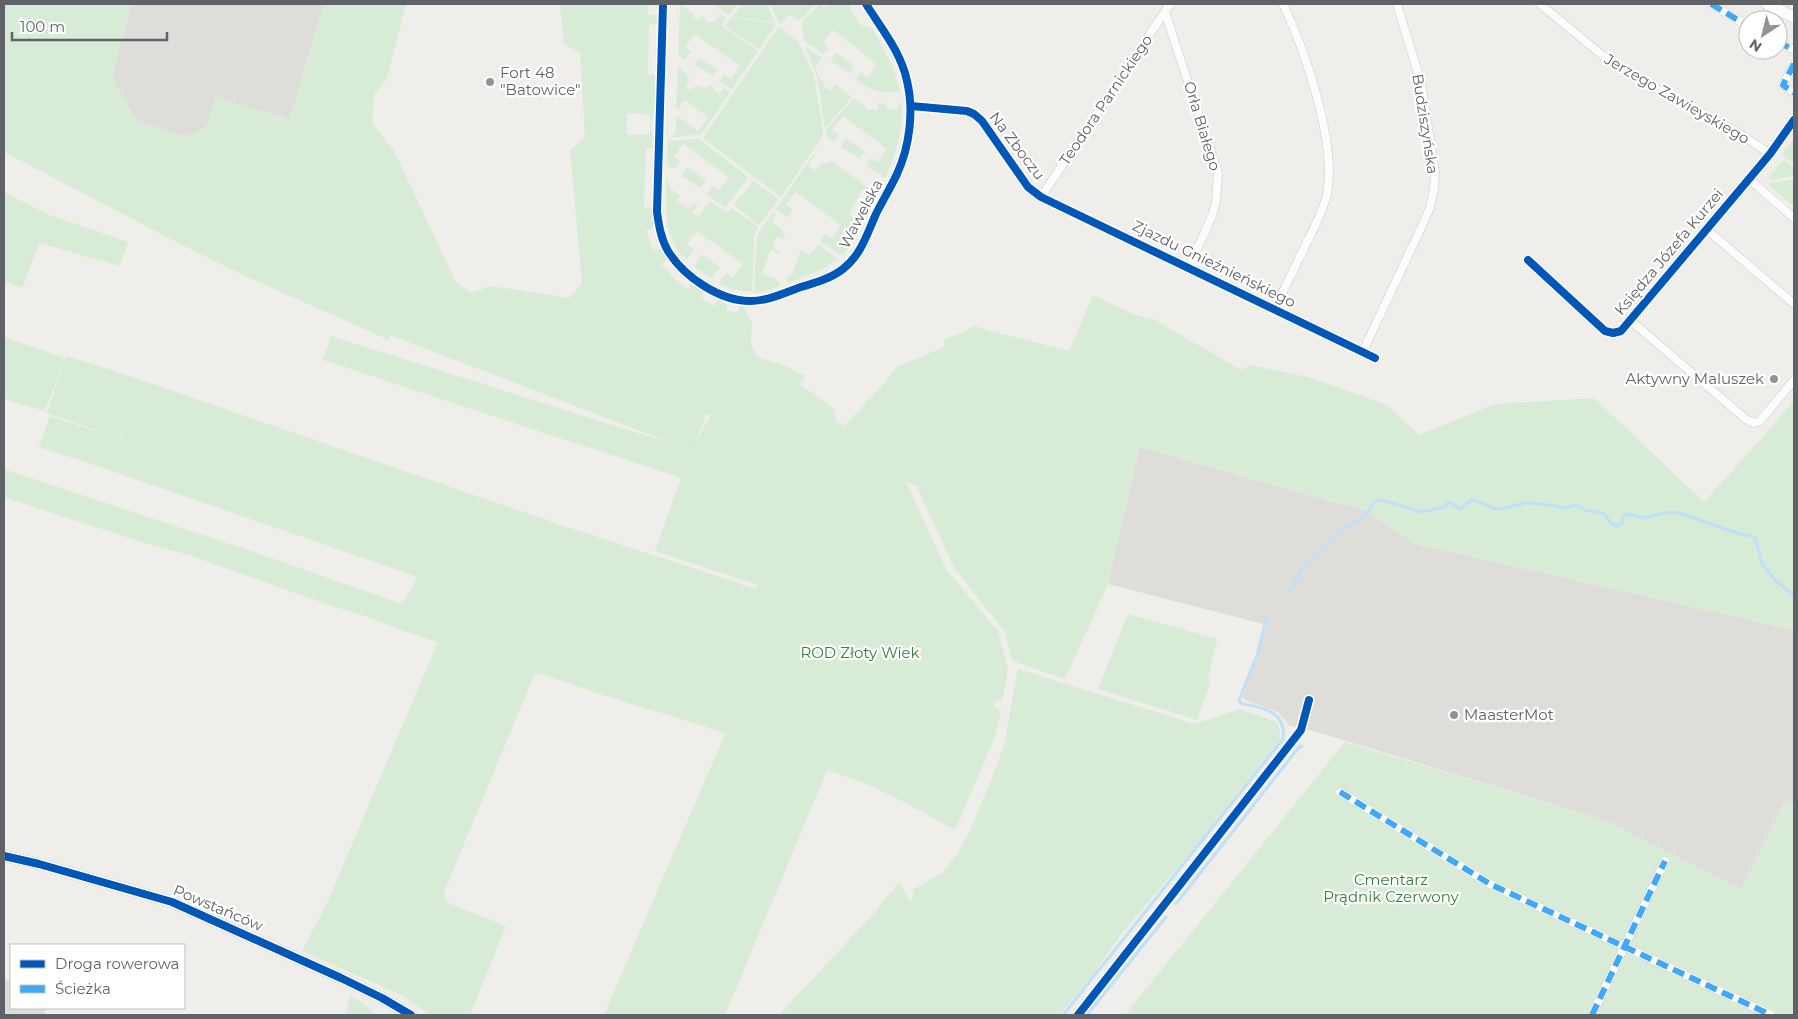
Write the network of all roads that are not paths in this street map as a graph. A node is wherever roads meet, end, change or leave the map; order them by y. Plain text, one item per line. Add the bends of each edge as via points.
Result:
1 (663, 4) edge
2 (866, 4) edge
3 (1170, 4) edge
4 (1283, 4) edge
5 (1397, 4) edge
6 (1540, 4) edge
7 (1711, 4) edge
8 (1767, 4) edge
9 (1165, 12) junction
10 (1794, 17) edge
11 (1738, 20) edge
12 (1794, 64) edge
13 (1794, 93) edge
14 (911, 106) junction
15 (1794, 120) edge
16 (1770, 154) junction
17 (1749, 179) junction
18 (1042, 197) junction
19 (1794, 218) edge
20 (1706, 229) junction
21 (1528, 260) dead end
22 (1189, 267) junction
23 (1794, 304) edge
24 (1275, 309) junction
25 (1630, 320) junction
26 (1363, 351) junction
27 (1374, 358) dead end
28 (1794, 380) edge
29 (1309, 700) dead end
30 (1340, 792) dead end
31 (4, 856) edge
32 (1665, 861) dead end
33 (1624, 947) junction
34 (411, 1015) edge
35 (1078, 1015) edge
36 (1592, 1015) edge
37 (1770, 1015) edge

1 - 14 street, Wawelska via 657,212 660,232 668,250 682,268 713,291 742,300 764,300 820,281 844,268 862,247 897,174 905,154
2 - 14 street, Wawelska via 901,63
3 - 9 street, Teodora Parnickiego
4 - 24 street via 1313,83 1329,174 1320,214
5 - 26 street, Budziszyńska via 1421,83 1435,172 1434,189 1430,208
6 - 16 street, Jerzego Zawieyskiego via 1618,68 1739,133
7 - 11 street
8 - 10 street
9 - 18 street, Teodora Parnickiego
9 - 22 street, Orła Białego via 1218,173 1212,216
12 - 13 street via 1783,85
14 - 18 street, Na Zboczu via 974,114 1028,188
15 - 16 street, Księdza Józefa Kurzei
16 - 17 street, Księdza Józefa Kurzei
17 - 19 street
17 - 20 street, Księdza Józefa Kurzei
18 - 22 street, Zjazdu Gnieźnieńskiego
20 - 23 street
20 - 25 street, Księdza Józefa Kurzei
21 - 25 street, Księdza Józefa Kurzei via 1605,331 1621,331
22 - 24 street, Zjazdu Gnieźnieńskiego
24 - 26 street, Zjazdu Gnieźnieńskiego
25 - 28 street via 1754,423 1760,421
26 - 27 street, Zjazdu Gnieźnieńskiego
29 - 35 street via 1301,730
30 - 33 street via 1490,884
31 - 34 street, Powstańców via 172,902 341,978
32 - 33 street
33 - 36 street
33 - 37 street

